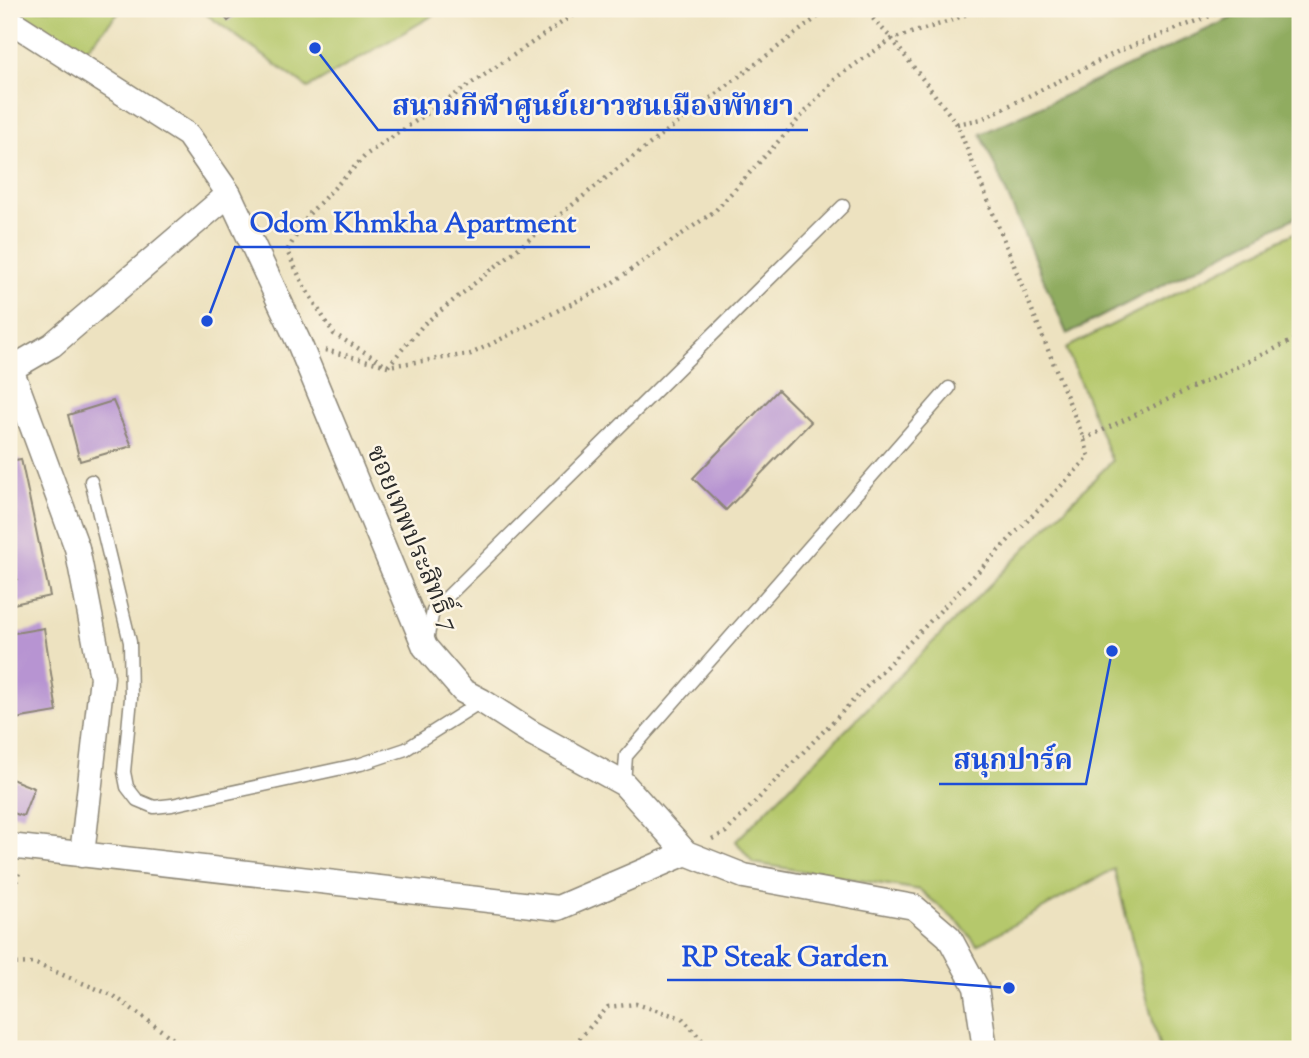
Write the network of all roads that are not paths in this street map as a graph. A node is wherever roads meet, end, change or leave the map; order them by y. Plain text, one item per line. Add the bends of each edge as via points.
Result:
1 (9, 20) edge
2 (229, 194) junction
3 (843, 206) dead end
4 (10, 369) edge
5 (949, 387) dead end
6 (91, 481) dead end
7 (425, 648) junction
8 (482, 701) junction
9 (624, 784) junction
10 (17, 847) edge
11 (686, 853) junction
12 (82, 855) junction
13 (985, 1049) edge

1 - 2 street, ซอยเทพประสิทธิ์ 7 via 188,135
2 - 4 street via 52,345
2 - 7 street, ซอยเทพประสิทธิ์ 7 via 299,343
3 - 7 lane via 433,611
4 - 12 street via 78,548 102,677
5 - 9 lane via 626,756
6 - 8 lane via 130,642 131,698 124,772 127,787 137,800 154,807 172,805 361,764 406,749
7 - 8 street, ซอยเทพประสิทธิ์ 7 via 463,691
8 - 9 street, ซอยเทพประสิทธิ์ 7
9 - 11 street, ซอยเทพประสิทธิ์ 7
10 - 12 street
11 - 12 street via 558,908
11 - 13 street, ซอยเทพประสิทธิ์ 7 via 744,876 914,907 949,937 976,987

